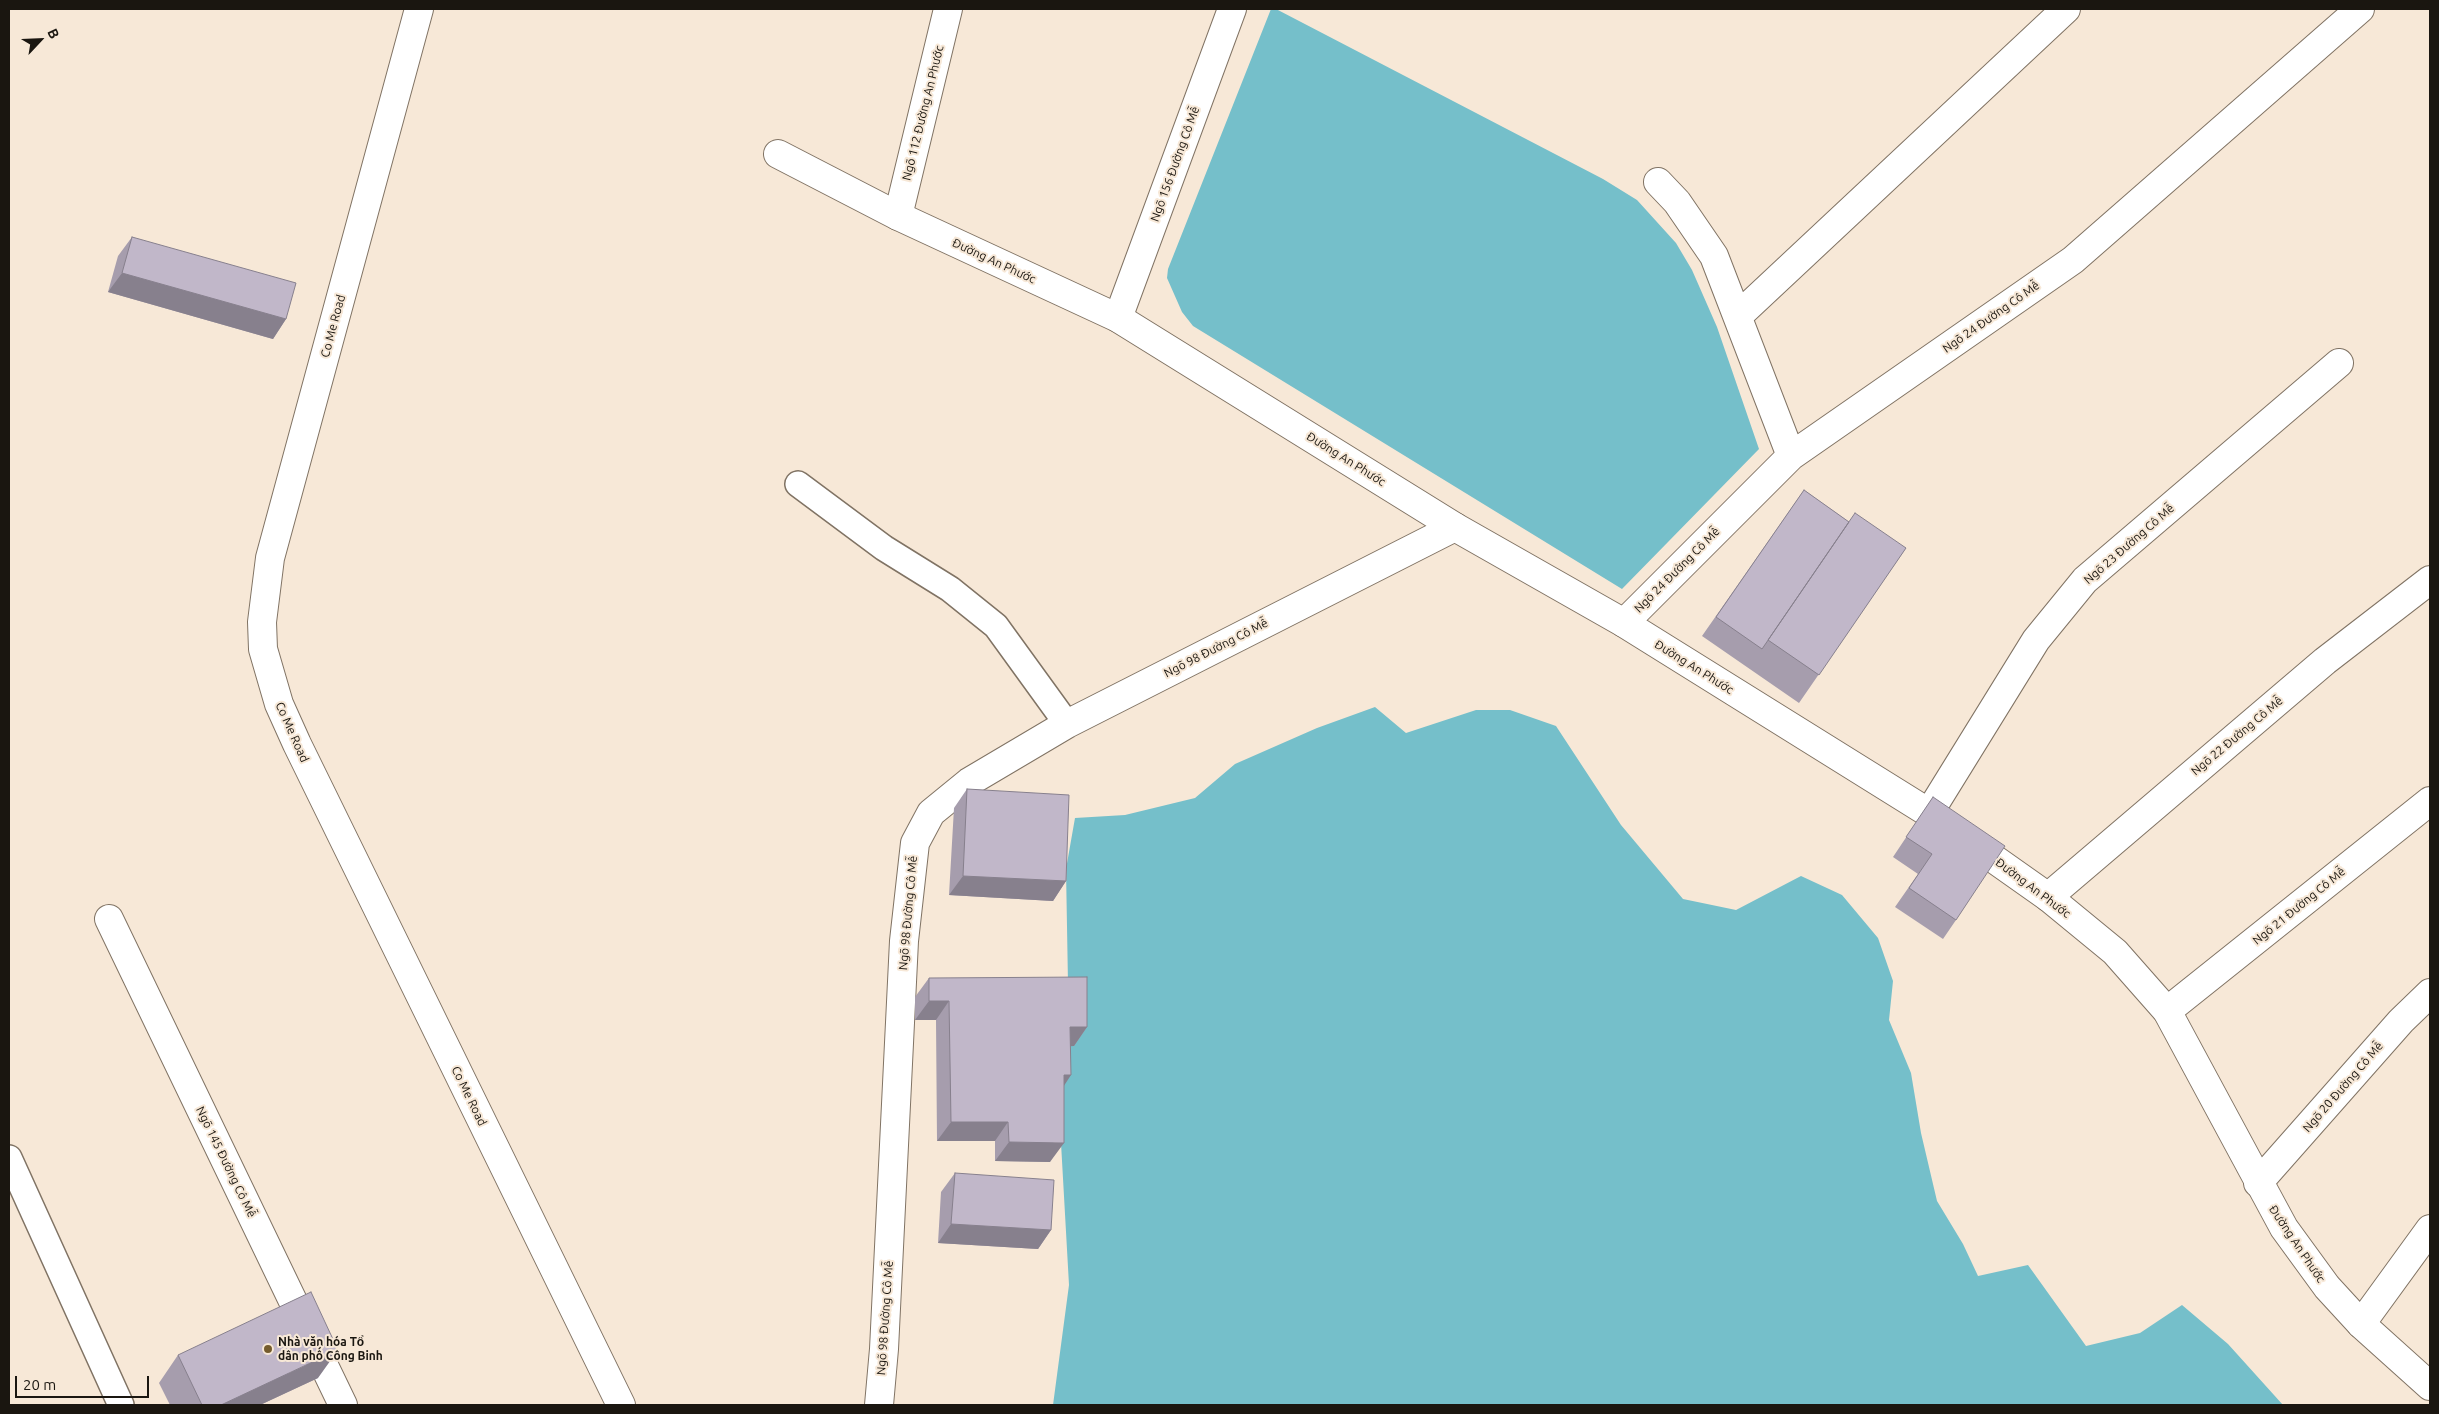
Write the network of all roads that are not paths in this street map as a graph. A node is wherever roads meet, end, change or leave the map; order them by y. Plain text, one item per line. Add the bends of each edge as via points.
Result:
1 (419, 9) edge
2 (948, 9) edge
3 (1232, 9) edge
4 (2066, 9) edge
5 (2360, 9) edge
6 (778, 154) dead end
7 (1658, 182) dead end
8 (898, 216) junction
9 (1738, 316) junction
10 (1118, 318) junction
11 (2339, 363) dead end
12 (1790, 456) junction
13 (798, 484) dead end
14 (1455, 527) junction
15 (2430, 580) edge
16 (1624, 624) junction
17 (1067, 724) junction
18 (2430, 801) edge
19 (1929, 813) junction
20 (2048, 897) junction
21 (109, 919) dead end
22 (2430, 993) edge
23 (2167, 1010) junction
24 (9, 1158) edge
25 (2258, 1183) junction
26 (2430, 1229) edge
27 (2361, 1324) junction
28 (2430, 1386) edge
29 (121, 1405) edge
30 (343, 1405) edge
31 (620, 1405) edge
32 (879, 1405) edge

1 - 31 street, Co Me Road via 270,558 262,622 263,649 279,704 297,744
2 - 8 street, Ngõ 112 Đường An Phước
3 - 10 street, Ngõ 156 Đường Cô Mễ
4 - 9 street
5 - 12 street, Ngõ 24 Đường Cô Mễ via 2073,260
6 - 8 street, Đường An Phước
7 - 9 street via 1677,202 1714,256
8 - 10 street, Đường An Phước
9 - 12 street
10 - 14 street, Đường An Phước
11 - 19 street, Ngõ 23 Đường Cô Mễ via 2085,580 2036,640
12 - 16 street, Ngõ 24 Đường Cô Mễ
13 - 17 lane via 884,548 950,589 996,626
14 - 16 street, Đường An Phước
14 - 17 street, Ngõ 98 Đường Cô Mễ
15 - 20 street, Ngõ 22 Đường Cô Mễ via 2325,661
16 - 19 street, Đường An Phước
17 - 32 street, Ngõ 98 Đường Cô Mễ via 969,782 931,813 915,843 904,941
18 - 23 street, Ngõ 21 Đường Cô Mễ
19 - 20 street, Đường An Phước
20 - 23 street, Đường An Phước via 2115,952
21 - 30 street, Ngõ 145 Đường Cô Mễ
22 - 25 street, Ngõ 20 Đường Cô Mễ via 2401,1021
23 - 25 street, Đường An Phước
24 - 29 lane
25 - 27 street, Đường An Phước via 2284,1228 2327,1287
26 - 27 street
27 - 28 street, Đường An Phước

